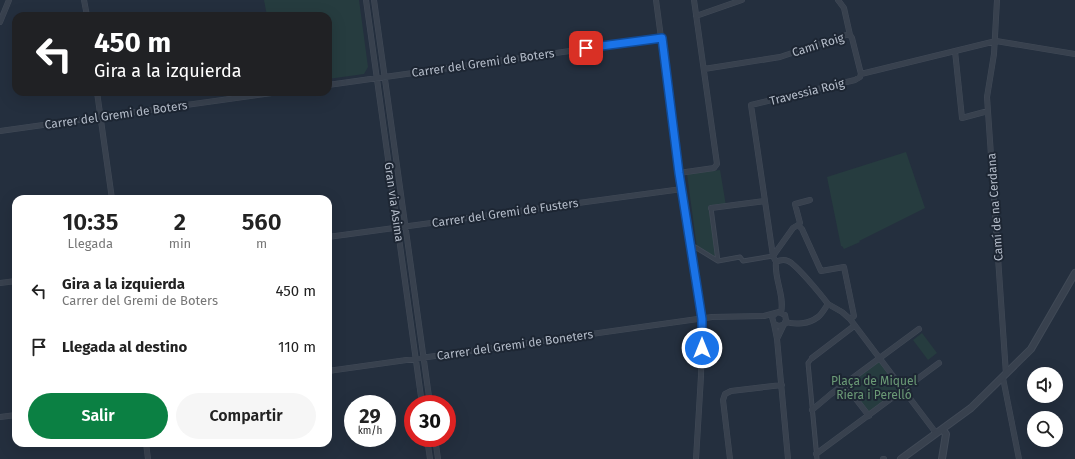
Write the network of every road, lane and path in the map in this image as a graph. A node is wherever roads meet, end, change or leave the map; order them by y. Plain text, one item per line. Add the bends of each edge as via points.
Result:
1 (9, 0) edge
2 (84, 0) edge
3 (366, 0) edge
4 (374, 0) edge
5 (656, 0) edge
6 (694, 0) edge
7 (742, 0) edge
8 (838, 0) edge
9 (998, 0) edge
10 (734, 1) edge
11 (86, 12) edge
12 (696, 16) junction
13 (0, 22) edge
14 (850, 35) junction
15 (662, 38) junction
16 (996, 42) junction
17 (955, 52) junction
18 (1075, 54) edge
19 (704, 69) junction
20 (860, 74) junction
21 (385, 77) junction
22 (377, 78) junction
23 (332, 84) edge
24 (97, 96) edge
25 (250, 96) edge
26 (988, 111) junction
27 (100, 117) junction
28 (0, 131) edge
29 (679, 173) junction
30 (682, 189) junction
31 (111, 195) edge
32 (810, 200) dead end
33 (765, 201) junction
34 (711, 208) joint
35 (798, 225) junction
36 (406, 226) junction
37 (397, 228) junction
38 (332, 236) edge
39 (691, 248) junction
40 (773, 256) junction
41 (718, 261) junction
42 (776, 262) junction
43 (1075, 273) edge
44 (12, 282) edge
45 (0, 283) edge
46 (828, 304) junction
47 (781, 312) junction
48 (775, 314) junction
49 (764, 316) junction
50 (702, 319) junction
51 (850, 319) junction
52 (773, 323) junction
53 (785, 323) junction
54 (854, 326) junction
55 (918, 329) dead end
56 (777, 339) junction
57 (423, 357) junction
58 (416, 358) junction
59 (812, 358) joint
60 (879, 359) junction
61 (940, 363) dead end
62 (332, 370) edge
63 (1004, 376) junction
64 (845, 384) junction
65 (782, 385) junction
66 (903, 390) junction
67 (421, 395) edge
68 (429, 395) edge
69 (812, 410) junction
70 (12, 416) edge
71 (869, 416) junction
72 (0, 417) edge
73 (942, 429) junction
74 (936, 433) junction
75 (146, 447) edge
76 (428, 447) edge
77 (436, 447) edge
78 (817, 457) edge
79 (148, 459) edge
80 (430, 459) edge
81 (438, 459) edge
82 (696, 459) edge
83 (730, 459) edge
84 (788, 459) edge
85 (901, 459) edge
86 (942, 459) edge
87 (1019, 459) edge

1 - 13 street
2 - 11 street
3 - 22 street, Gran via Asima
4 - 21 street, Gran via Asima
5 - 15 street
6 - 12 street
7 - 10 street
8 - 14 street via 844,8
9 - 16 street, Camí de na Cerdana
10 - 12 street
12 - 19 street
14 - 19 street, Camí Roig via 846,34 780,57
14 - 20 street, Camí Roig
15 - 21 street, Carrer del Gremi de Boters
15 - 29 street
16 - 17 street
16 - 18 street
16 - 26 street, Camí de na Cerdana via 987,97
17 - 20 street
17 - 26 street via 962,118
19 - 29 street via 717,164 714,168
20 - 33 street, Travessia Roig via 855,80 751,106
21 - 22 street, Carrer del Gremi de Boters
21 - 36 street, Gran via Asima
22 - 23 street, Carrer del Gremi de Boters
22 - 37 street, Gran via Asima
24 - 27 street
25 - 27 street, Carrer del Gremi de Boters
26 - 63 street, Camí de na Cerdana
27 - 28 street, Carrer del Gremi de Boters
27 - 31 street
29 - 30 street
30 - 36 street, Carrer del Gremi de Fusters
30 - 39 street
32 - 35 street via 795,204 800,223
33 - 34 street
33 - 40 street
34 - 41 street
35 - 40 street via 793,228
35 - 51 street via 821,271 844,267 854,316
36 - 37 street, Carrer del Gremi de Fusters
36 - 57 street, Gran via Asima
37 - 38 street, Carrer del Gremi de Fusters
37 - 58 street, Gran via Asima
39 - 41 street via 695,247
39 - 50 street
40 - 41 street via 743,262 740,258
40 - 42 street
42 - 46 street via 789,261
42 - 47 street via 775,270 782,299
43 - 63 street via 1031,349
44 - 45 street
46 - 51 street
46 - 53 street via 817,318 807,323
47 - 48 street
47 - 53 street via 785,315
48 - 49 street
48 - 52 street via 772,318
49 - 50 street, Carrer del Gremi de Boneters
49 - 52 street
50 - 57 street, Carrer del Gremi de Boneters
50 - 82 street
51 - 54 street
52 - 53 street via 779,326
52 - 56 street
53 - 56 street
54 - 59 street
54 - 60 street
55 - 60 street
56 - 65 street
57 - 58 street, Carrer del Gremi de Boneters
57 - 68 street, Gran via Asima
58 - 62 street, Carrer del Gremi de Boneters
58 - 67 street, Gran via Asima
59 - 69 street via 808,363
60 - 64 street
60 - 66 street
61 - 66 street
63 - 73 street via 971,408
63 - 87 street, Camí de na Cerdana
64 - 69 street
64 - 71 street
65 - 83 street via 731,391 725,394 723,400
65 - 84 street
66 - 71 street
66 - 74 street
69 - 78 street
70 - 72 street
71 - 78 street
73 - 74 street
73 - 86 street via 946,434
74 - 85 street
75 - 79 street
76 - 80 street
77 - 81 street

